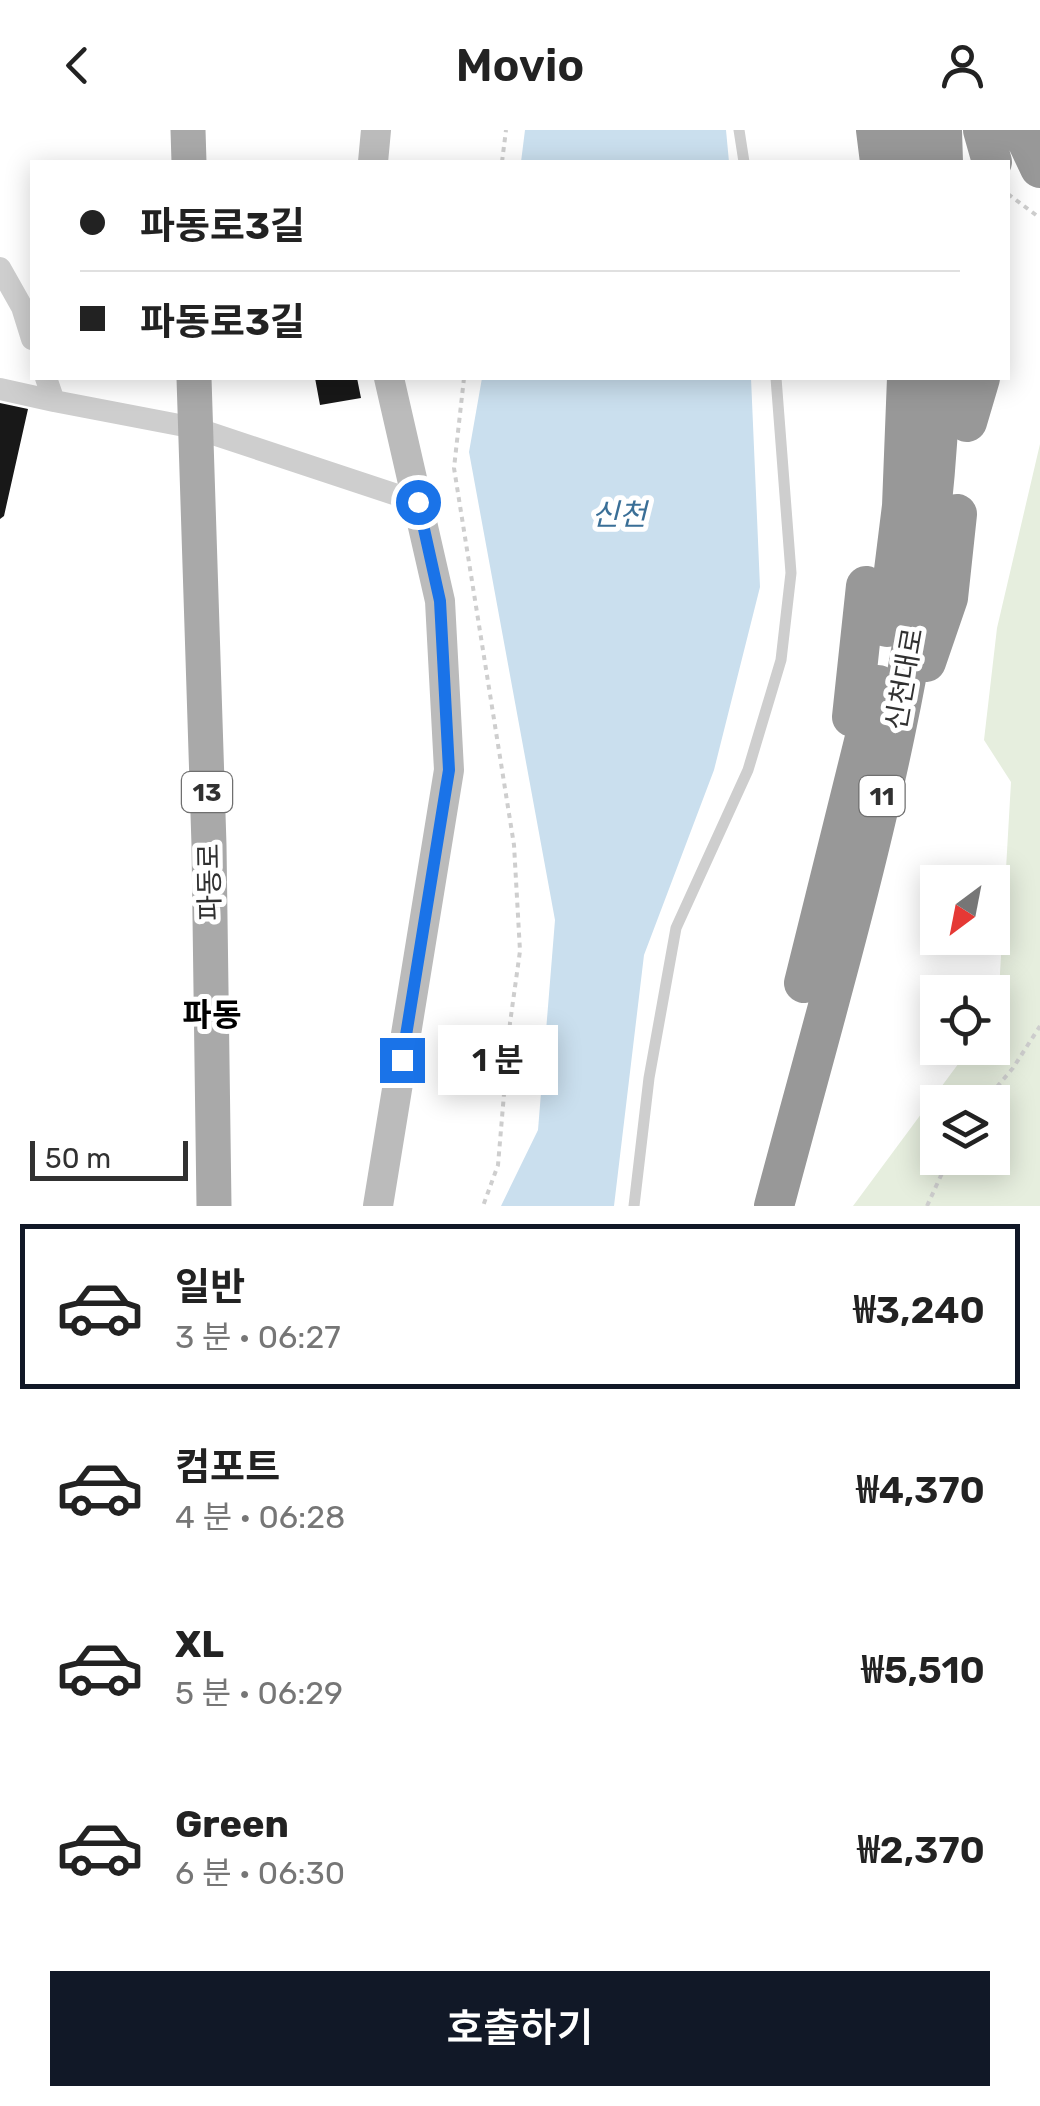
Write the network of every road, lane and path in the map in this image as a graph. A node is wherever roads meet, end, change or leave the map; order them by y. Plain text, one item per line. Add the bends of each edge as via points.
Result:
1 (188, 130) edge
2 (376, 130) edge
3 (506, 130) edge
4 (738, 130) edge
5 (876, 130) edge
6 (891, 130) edge
7 (911, 130) edge
8 (942, 130) edge
9 (970, 130) edge
10 (983, 130) edge
11 (1022, 130) edge
12 (189, 160) edge
13 (373, 160) edge
14 (502, 160) edge
15 (744, 160) edge
16 (880, 160) edge
17 (892, 160) edge
18 (911, 160) edge
19 (942, 160) edge
20 (970, 160) edge
21 (991, 160) edge
22 (1040, 168) edge
23 (1010, 196) edge
24 (1040, 218) edge
25 (0, 268) edge
26 (30, 333) edge
27 (47, 380) edge
28 (194, 380) edge
29 (389, 380) edge
30 (464, 380) edge
31 (776, 380) edge
32 (882, 380) edge
33 (907, 380) edge
34 (940, 380) edge
35 (967, 380) edge
36 (979, 380) edge
37 (0, 388) edge
38 (54, 401) junction
39 (967, 422) junction
40 (195, 428) junction
41 (418, 502) junction
42 (888, 775) junction
43 (830, 884) junction
44 (1040, 1026) edge
45 (998, 1085) edge
46 (941, 1175) edge
47 (214, 1206) edge
48 (378, 1206) edge
49 (482, 1206) edge
50 (634, 1206) edge
51 (746, 1206) edge
52 (774, 1206) edge
53 (927, 1206) edge

1 - 12 main road
2 - 13 street
3 - 14 path
4 - 15 lane
5 - 16 highway
6 - 17 highway
7 - 18 highway
8 - 19 highway
9 - 20 highway
10 - 21 highway
11 - 22 highway
23 - 24 path
25 - 26 street
27 - 38 street
28 - 40 main road, 파동로 / 13
29 - 41 street
30 - 49 path via 454,468 514,844 520,952 498,1165
31 - 50 lane via 791,573 782,660 748,770 676,928
32 - 43 highway, 11 via 857,676
33 - 43 highway, 신천대로 / 11 via 902,506 881,676
34 - 42 highway, 신천대로 / 11 via 927,545
35 - 39 highway, 11
36 - 39 highway
37 - 38 street
38 - 40 street
39 - 42 highway, 11 via 948,598
40 - 41 street
40 - 47 main road, 파동로 / 13
41 - 48 street via 440,601 449,770
42 - 52 highway, 신천대로 / 11
43 - 51 highway, 신천대로 / 11
44 - 45 path
46 - 53 path

